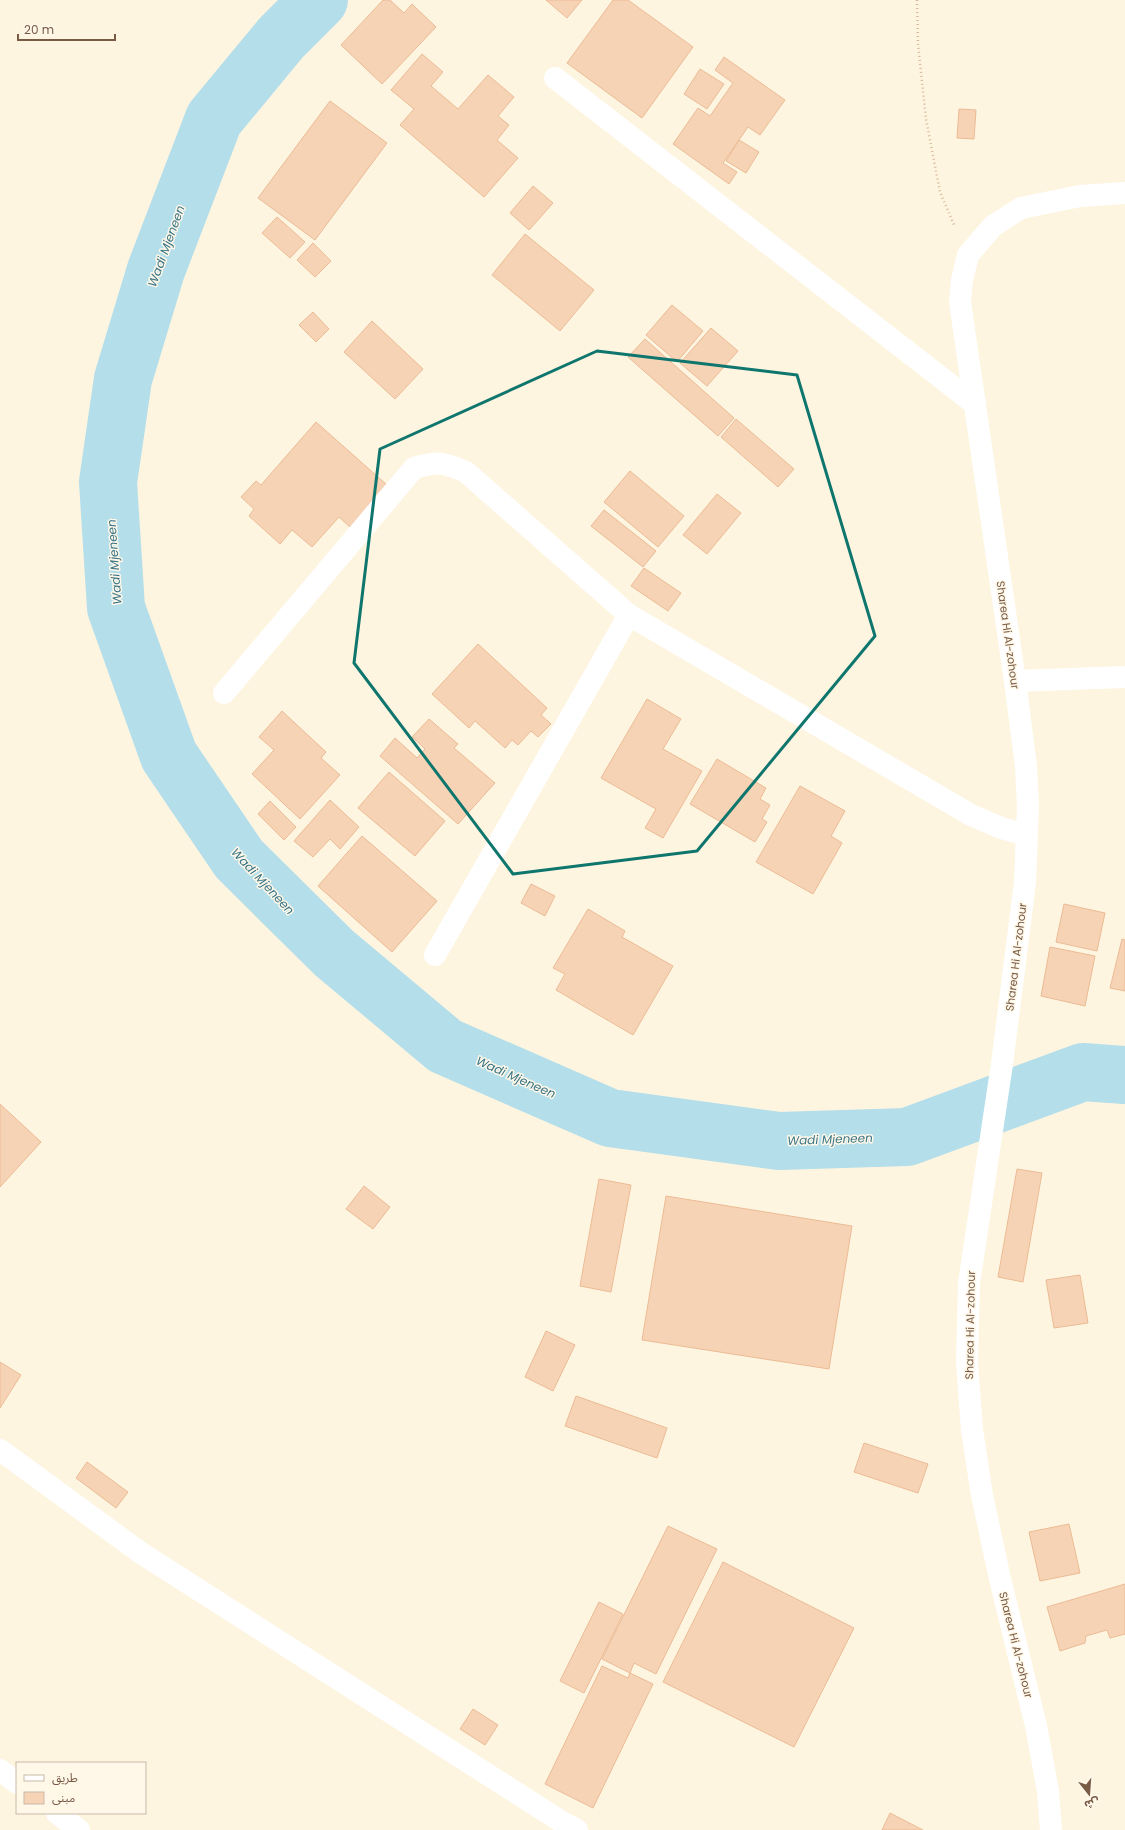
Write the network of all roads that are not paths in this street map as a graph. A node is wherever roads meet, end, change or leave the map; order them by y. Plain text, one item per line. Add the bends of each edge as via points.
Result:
1 (555, 78) dead end
2 (1125, 193) edge
3 (975, 404) junction
4 (629, 615) junction
5 (1125, 677) edge
6 (1015, 681) junction
7 (224, 693) dead end
8 (1027, 835) junction
9 (435, 955) dead end
10 (0, 1450) edge
11 (0, 1770) edge
12 (16, 1782) edge
13 (58, 1814) edge
14 (79, 1830) edge
15 (577, 1830) edge
16 (1051, 1830) edge

1 - 3 street
2 - 3 street, Sharea Hi Al-zohour via 1080,196 1021,208 993,226 968,255 960,302
3 - 6 street, Sharea Hi Al-zohour
4 - 7 street via 466,472 434,462 414,468
4 - 8 street via 970,815 1001,828
4 - 9 street
5 - 6 street
6 - 8 street, Sharea Hi Al-zohour via 1026,766
8 - 16 street, Sharea Hi Al-zohour via 1023,898 1002,1064 969,1283 967,1363 972,1430 982,1495 1036,1726 1048,1791
10 - 15 street via 140,1553
11 - 12 street
13 - 14 street

